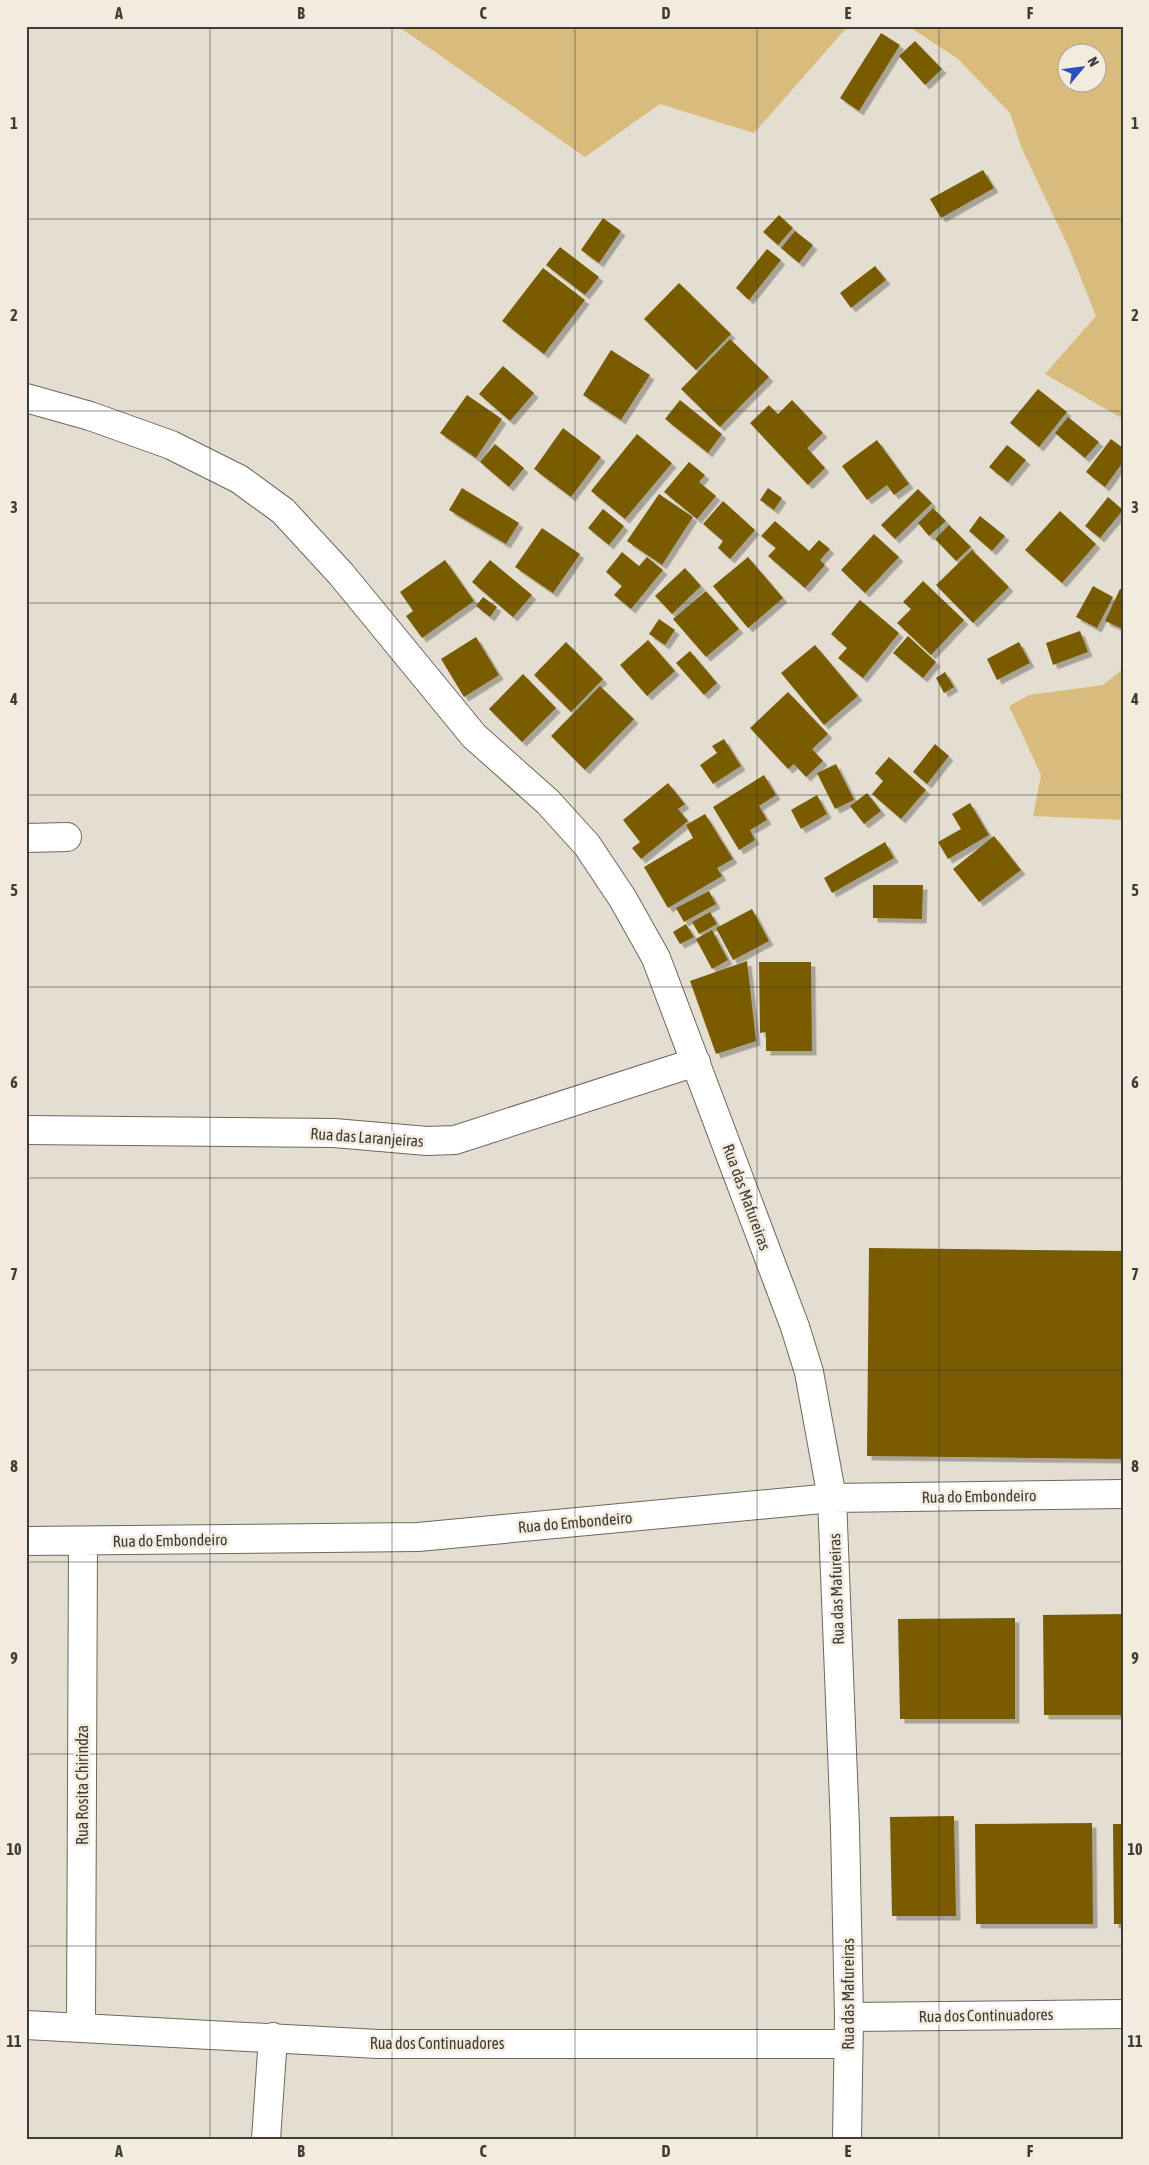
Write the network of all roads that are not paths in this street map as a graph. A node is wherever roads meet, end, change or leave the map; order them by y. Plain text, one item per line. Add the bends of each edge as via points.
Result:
1 (26, 398) edge
2 (66, 837) dead end
3 (26, 838) edge
4 (696, 1062) junction
5 (26, 1130) edge
6 (1123, 1494) edge
7 (832, 1498) junction
8 (26, 1541) edge
9 (83, 1541) junction
10 (1123, 2014) edge
11 (26, 2025) edge
12 (81, 2028) junction
13 (848, 2031) junction
14 (273, 2037) junction
15 (266, 2139) edge
16 (847, 2139) edge

1 - 4 street, Rua das Mafureiras via 90,416 171,445 239,478 284,512 341,574 474,736 548,802 587,846 656,958
2 - 3 street
4 - 5 street, Rua das Laranjeiras via 455,1140 427,1141 334,1133
4 - 7 street, Rua das Mafureiras via 795,1327 809,1372
6 - 7 street, Rua do Embondeiro
7 - 9 street, Rua do Embondeiro via 418,1537
7 - 13 street, Rua das Mafureiras via 845,1827
8 - 9 street, Rua do Embondeiro
9 - 12 street, Rua Rosita Chirindza
10 - 13 street, Rua dos Continuadores
11 - 12 street, Rua dos Continuadores
12 - 14 street, Rua dos Continuadores
13 - 14 street, Rua dos Continuadores via 378,2044
13 - 16 street, Rua das Mafureiras
14 - 15 street

